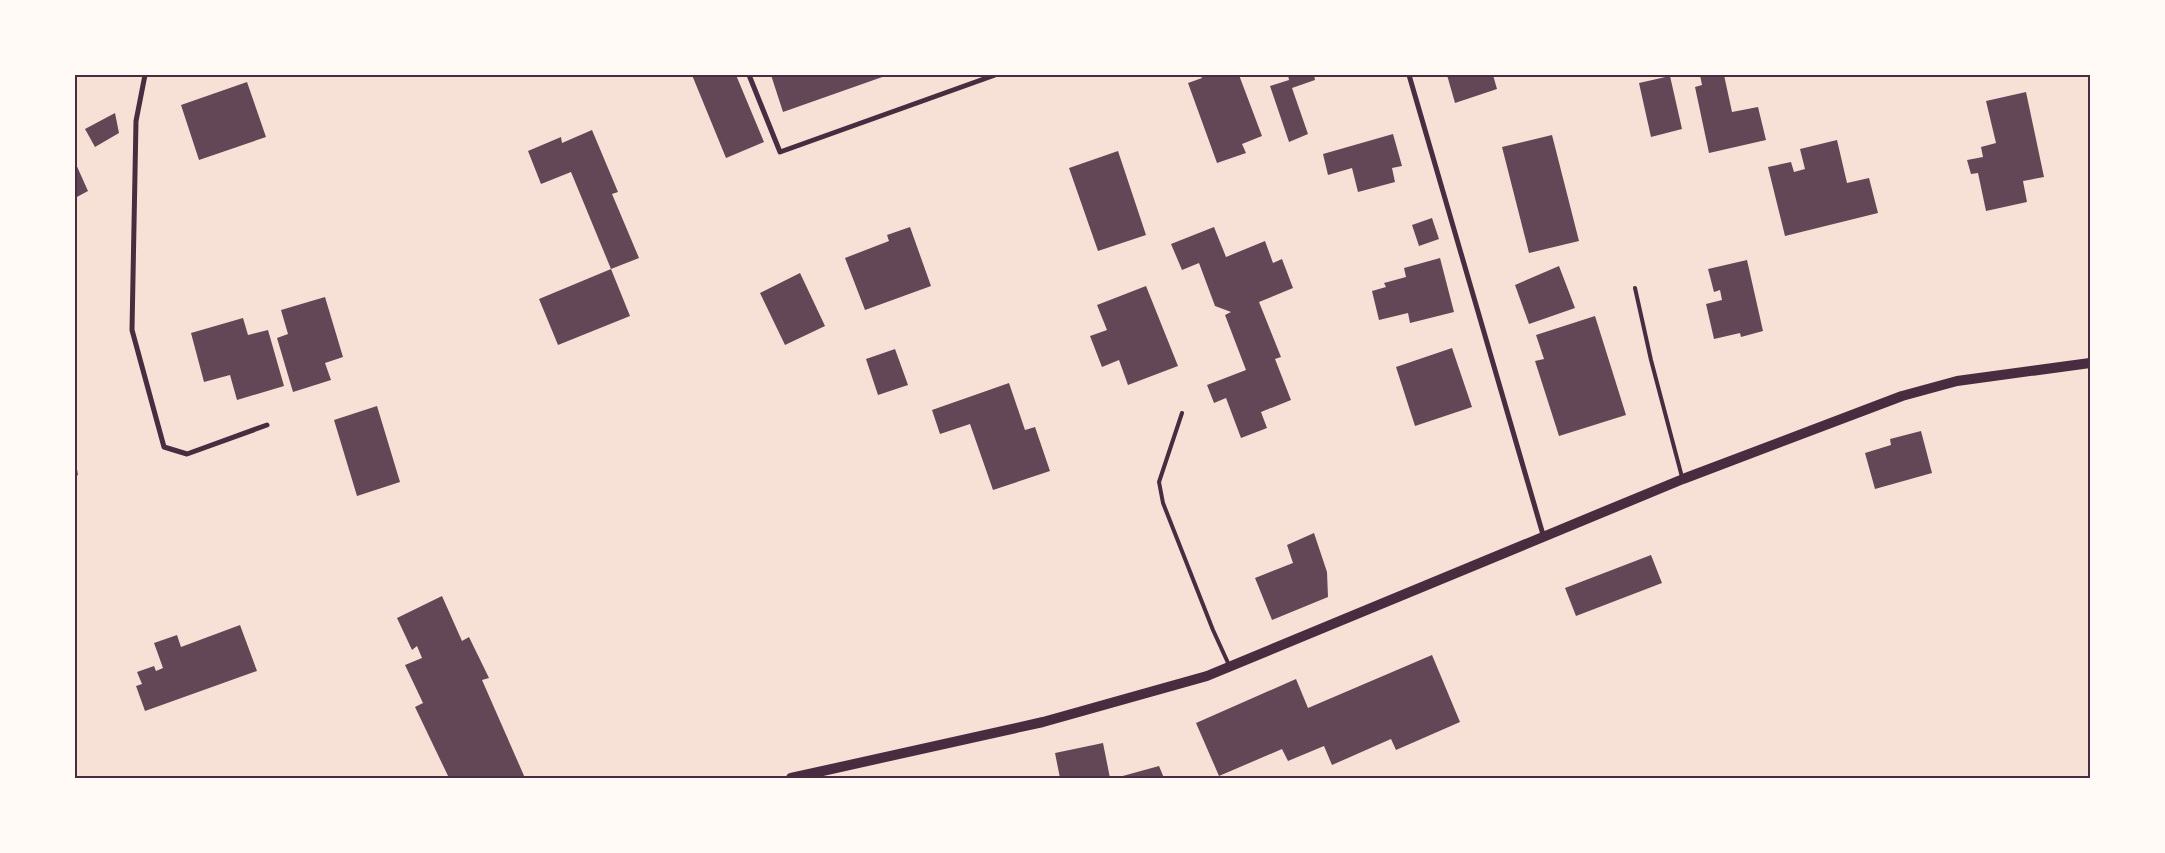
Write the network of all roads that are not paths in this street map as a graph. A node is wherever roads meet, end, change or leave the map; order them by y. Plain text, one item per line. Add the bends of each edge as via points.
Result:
1 (145, 75) edge
2 (749, 75) edge
3 (995, 75) edge
4 (1409, 75) edge
5 (1635, 288) dead end
6 (2090, 363) edge
7 (1182, 413) dead end
8 (267, 424) dead end
9 (1683, 479) junction
10 (1544, 538) junction
11 (1230, 667) junction
12 (791, 778) edge

1 - 8 street via 136,121 132,330 164,447 187,454
2 - 3 street via 780,152
4 - 10 street
5 - 9 lane
6 - 9 main road via 1957,382 1902,396
7 - 11 lane via 1159,482 1162,503
9 - 10 main road
10 - 11 main road
11 - 12 main road via 1043,722

